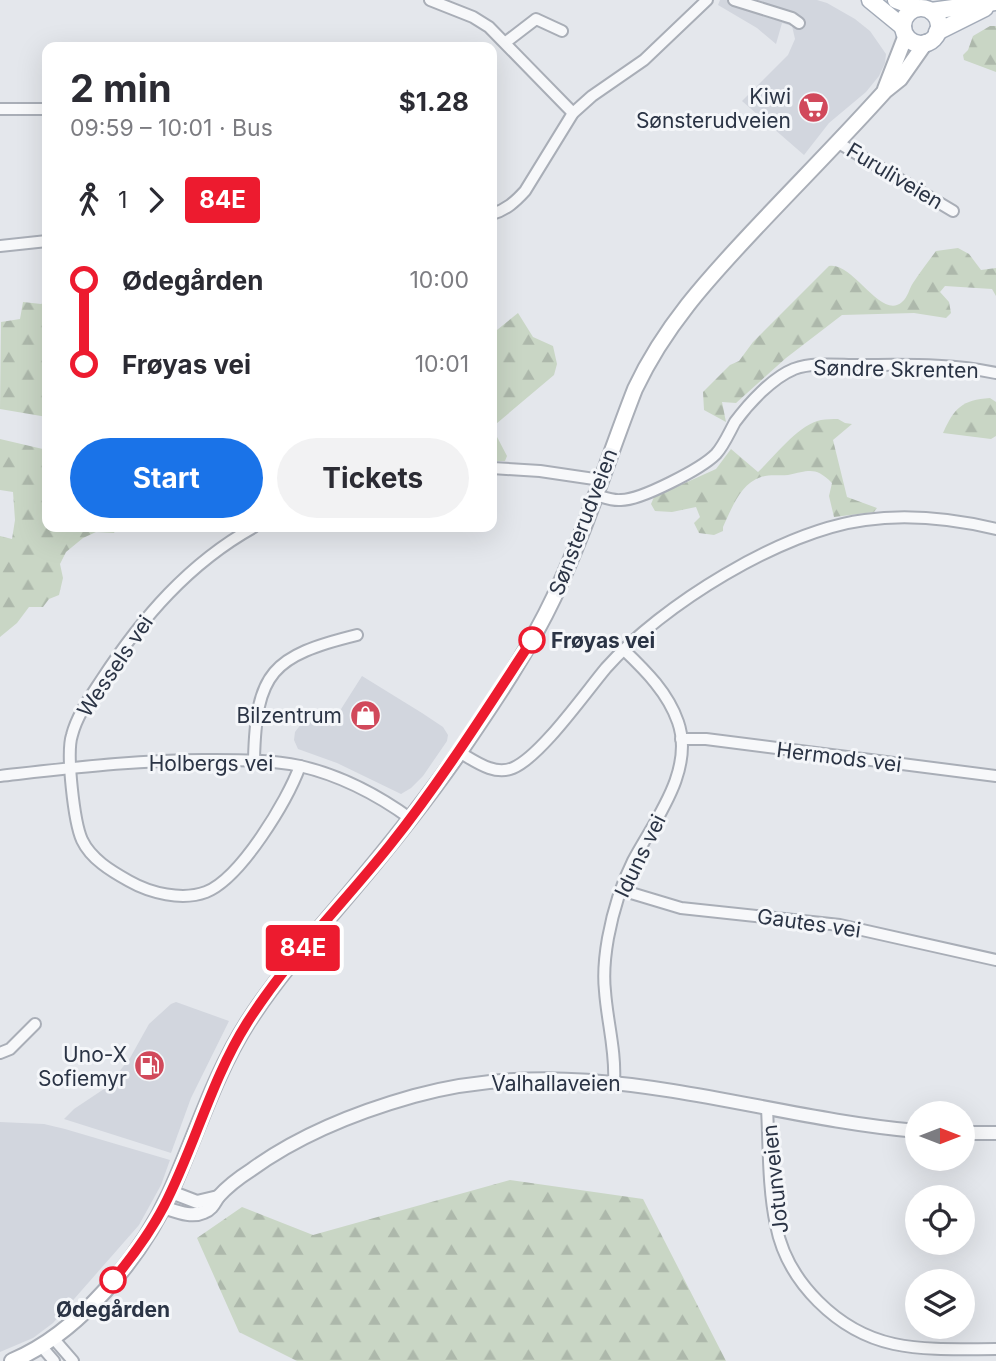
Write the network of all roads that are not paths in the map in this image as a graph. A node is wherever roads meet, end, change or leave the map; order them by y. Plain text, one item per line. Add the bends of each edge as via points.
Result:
1 (430, 0) edge
2 (707, 0) edge
3 (734, 0) edge
4 (870, 0) edge
5 (896, 0) edge
6 (924, 10) junction
7 (799, 23) dead end
8 (562, 31) dead end
9 (905, 31) junction
10 (932, 37) junction
11 (506, 42) junction
12 (885, 91) junction
13 (0, 108) edge
14 (42, 109) edge
15 (573, 113) junction
16 (837, 142) junction
17 (953, 211) dead end
18 (497, 213) edge
19 (42, 242) edge
20 (0, 246) edge
21 (996, 373) edge
22 (497, 468) edge
23 (601, 480) junction
24 (595, 495) junction
25 (996, 529) edge
26 (245, 532) edge
27 (358, 635) dead end
28 (624, 650) junction
29 (681, 739) junction
30 (459, 752) junction
31 (254, 760) junction
32 (299, 766) junction
33 (71, 768) junction
34 (0, 776) edge
35 (996, 776) edge
36 (411, 819) junction
37 (621, 890) junction
38 (996, 960) edge
39 (34, 1024) dead end
40 (0, 1053) edge
41 (614, 1082) junction
42 (767, 1108) junction
43 (905, 1129) edge
44 (975, 1133) edge
45 (996, 1133) edge
46 (171, 1192) junction
47 (219, 1196) junction
48 (163, 1208) junction
49 (47, 1342) junction
50 (996, 1349) edge
51 (12, 1361) edge
52 (54, 1361) edge
53 (73, 1361) edge

1 - 11 street via 473,17
2 - 15 street via 644,60
3 - 7 street
4 - 9 main road
5 - 6 main road
6 - 9 main road via 907,15
6 - 10 main road via 938,20
6 - 10 main road via 996,2
8 - 11 street via 536,19
9 - 10 main road via 915,42
9 - 12 main road, Sønsterudveien
10 - 12 main road, Sønsterudveien
11 - 15 street
12 - 16 main road, Sønsterudveien
13 - 14 street
15 - 18 street via 525,191
16 - 17 street, Furuliveien
16 - 23 main road, Sønsterudveien via 675,319 635,389
19 - 20 street
21 - 24 street, Søndre Skrenten via 909,365 795,369 750,403 721,447 702,464 637,498
22 - 23 street
23 - 24 main road, Sønsterudveien
24 - 30 main road, Sønsterudveien via 548,611
25 - 28 street via 916,518 862,520 825,530 723,577
26 - 33 street, Wessels vei via 201,562 146,617 75,727 69,751
27 - 31 street via 298,654 267,679 259,701
28 - 29 street, Iduns vei via 663,694 679,724
28 - 30 street via 536,750 514,768 494,769
29 - 35 street, Hermods vei
29 - 37 street, Iduns vei via 672,787
30 - 36 main road, Sønsterudveien
31 - 32 street, Holbergs vei
31 - 33 street, Holbergs vei via 183,759
32 - 33 street, Wessels vei via 274,817 239,864 215,887 191,895 164,895 138,886 93,857 77,827
32 - 36 street, Holbergs vei via 344,781
33 - 34 street, Holbergs vei
36 - 46 main road, Sønsterudveien via 290,964 248,1022 225,1064
37 - 38 street, Gautes vei via 681,908 840,925
37 - 41 street, Iduns vei via 604,974
39 - 40 street
41 - 42 street, Valhallaveien
41 - 47 street, Valhallaveien via 490,1082 394,1102 292,1145 252,1168
42 - 43 street, Valhallaveien
42 - 50 street, Jotunveien via 776,1226 788,1260 814,1296 844,1322 882,1341 927,1348
44 - 45 street
46 - 47 street via 197,1202
46 - 48 main road, Sønsterudveien
47 - 48 street, Valhallaveien via 211,1209 197,1214
48 - 49 main road, Sønsterudveien via 108,1286
49 - 51 main road, Sønsterudveien
49 - 52 street
49 - 53 street

